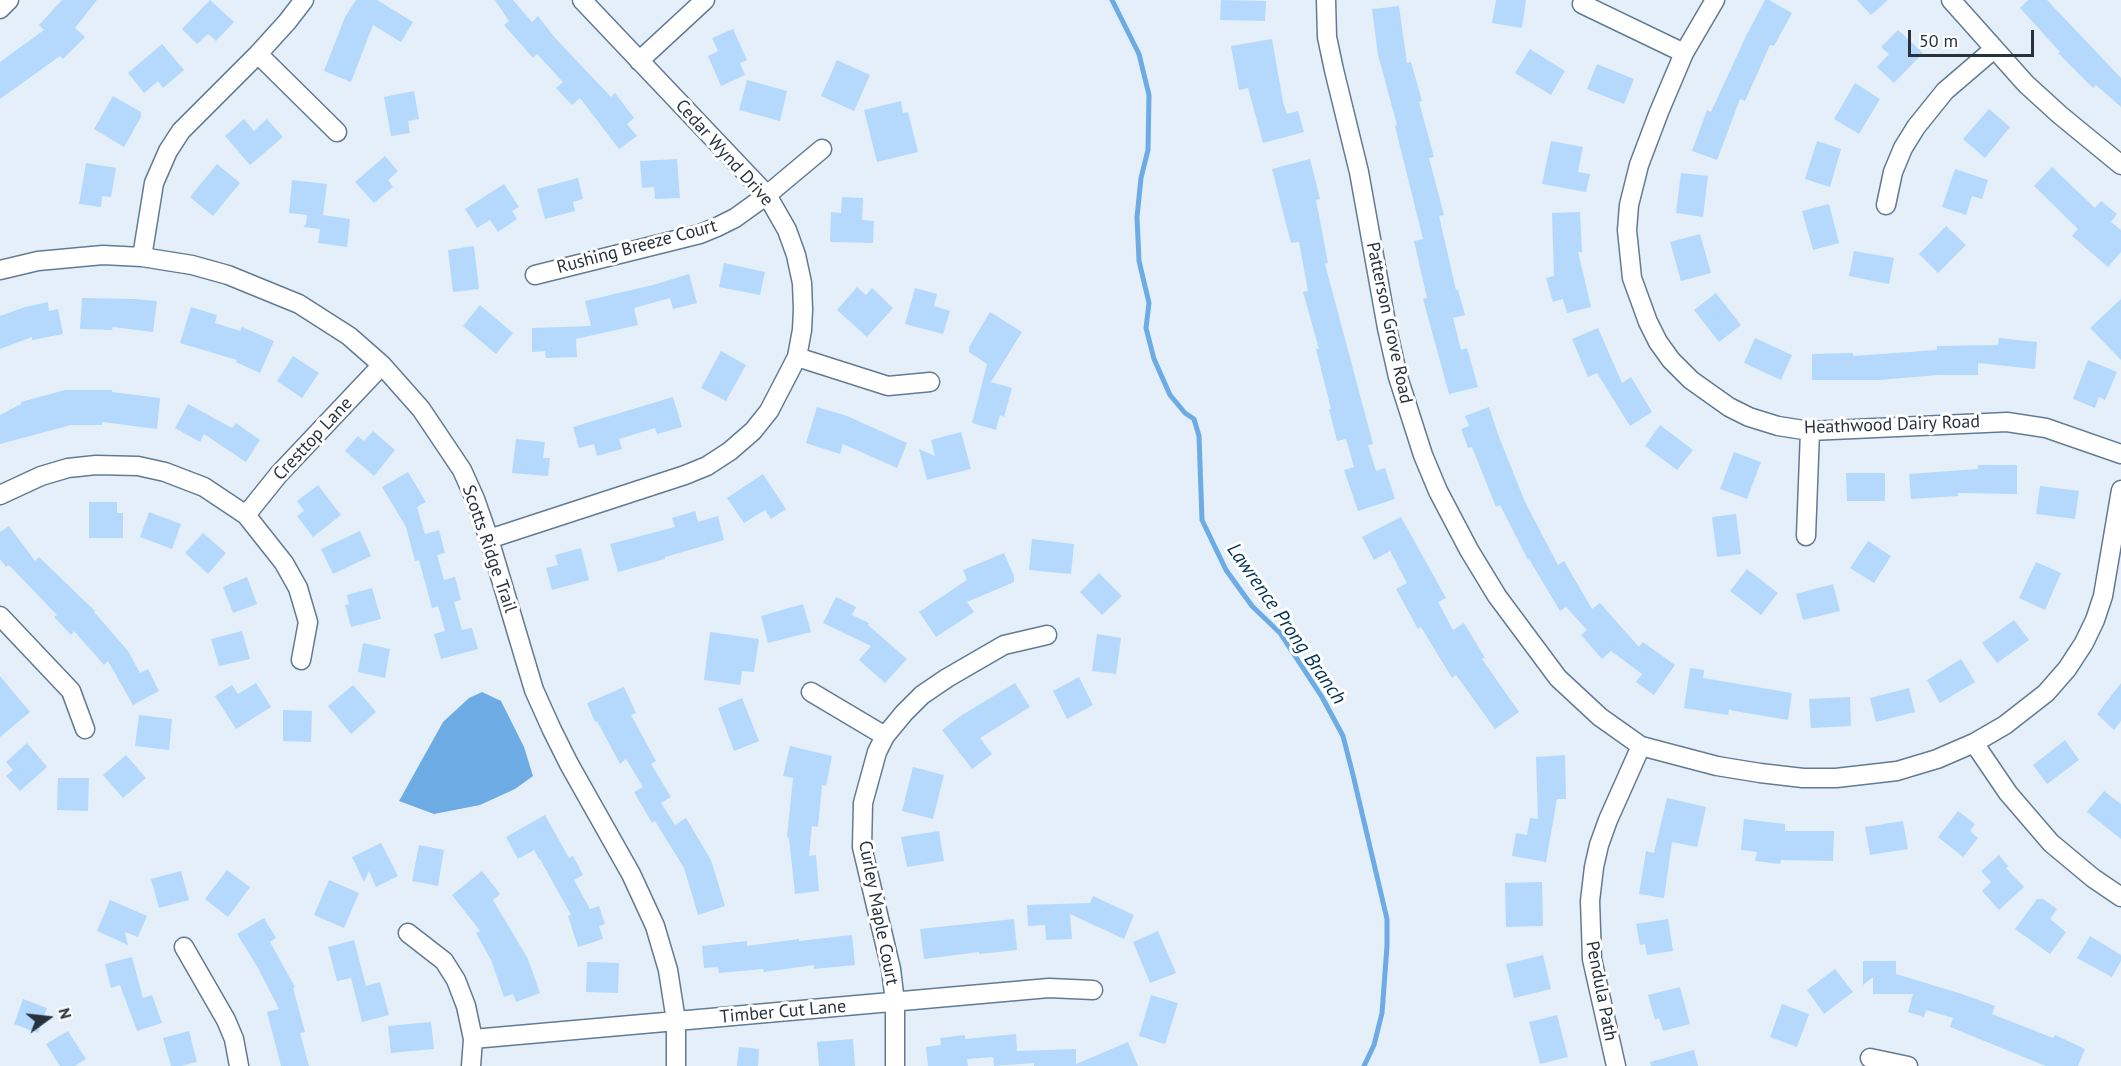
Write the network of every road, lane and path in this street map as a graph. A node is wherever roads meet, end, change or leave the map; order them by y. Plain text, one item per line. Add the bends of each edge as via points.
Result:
1 (9, 0) edge
2 (304, 0) edge
3 (582, 0) edge
4 (705, 0) edge
5 (1326, 0) edge
6 (1715, 0) edge
7 (1951, 0) edge
8 (1582, 4) dead end
9 (0, 9) edge
10 (1994, 49) junction
11 (1684, 53) junction
12 (258, 54) junction
13 (639, 61) junction
14 (338, 132) dead end
15 (822, 149) dead end
16 (2121, 165) edge
17 (767, 195) junction
18 (1886, 205) dead end
19 (142, 257) junction
20 (0, 270) edge
21 (535, 275) dead end
22 (797, 357) junction
23 (382, 365) junction
24 (930, 382) dead end
25 (1810, 431) junction
26 (2121, 454) edge
27 (2121, 490) edge
28 (0, 495) edge
29 (246, 516) junction
30 (1806, 536) dead end
31 (489, 539) junction
32 (0, 616) edge
33 (1047, 635) dead end
34 (301, 660) dead end
35 (811, 692) dead end
36 (85, 729) dead end
37 (885, 736) junction
38 (1974, 743) junction
39 (1641, 746) junction
40 (2121, 897) edge
41 (408, 933) dead end
42 (184, 947) dead end
43 (1093, 990) dead end
44 (895, 1002) junction
45 (675, 1021) junction
46 (473, 1039) junction
47 (1870, 1058) dead end
48 (239, 1066) edge
49 (471, 1066) edge
50 (676, 1066) edge
51 (895, 1066) edge
52 (1616, 1066) edge
53 (1908, 1066) edge

1 - 9 street
2 - 12 street
3 - 13 street, Cedar Wynd Drive
4 - 13 street
5 - 39 street, Patterson Grove Road via 1328,37 1359,172 1387,328 1408,411 1438,491 1497,596 1558,678 1600,717
6 - 11 street, Heathwood Dairy Road
7 - 10 street
8 - 11 street
10 - 16 street via 2026,84
10 - 18 street via 1945,91 1916,127 1893,172
11 - 25 street, Heathwood Dairy Road via 1639,165 1629,205 1629,258 1639,302 1658,342 1691,380 1749,417
12 - 14 street
12 - 19 street via 181,131 168,151 154,183
13 - 17 street, Cedar Wynd Drive
15 - 17 street, Rushing Breeze Court
17 - 21 street, Rushing Breeze Court via 735,218 700,234
17 - 22 street, Cedar Wynd Drive via 787,230 802,283
19 - 20 street, Scotts Ridge Trail via 64,257
19 - 23 street, Scotts Ridge Trail via 228,274 299,304 349,336
22 - 24 street via 888,386
22 - 31 street, Cedar Wynd Drive via 769,411 753,431 707,466
23 - 29 street, Cresttop Lane via 279,474
23 - 31 street, Scotts Ridge Trail via 446,444 471,489
25 - 26 street, Heathwood Dairy Road via 2007,422 2046,428
25 - 30 street
27 - 38 street, Patterson Grove Road via 2103,597 2084,643 2046,693
28 - 29 street via 68,468 138,466 204,487
29 - 34 street via 284,563 298,588 308,622
31 - 45 street, Scotts Ridge Trail via 534,690 655,926 668,969
32 - 36 street via 71,691
33 - 37 street, Curley Maple Court via 1004,645 975,660 922,695
35 - 37 street
37 - 44 street, Curley Maple Court via 867,785 861,822 862,847 886,945
38 - 39 street, Patterson Grove Road via 1908,768 1836,778 1760,773
38 - 40 street via 2008,793 2051,843
39 - 52 street, Pendula Path via 1599,845 1590,901 1592,959
41 - 46 street via 444,961 456,980
42 - 48 street via 226,1020
43 - 44 street, Timber Cut Lane via 1049,988
44 - 45 street, Timber Cut Lane
44 - 51 street, Curley Maple Court
45 - 46 street, Timber Cut Lane
45 - 50 street, Scotts Ridge Trail
46 - 49 street
47 - 53 street

